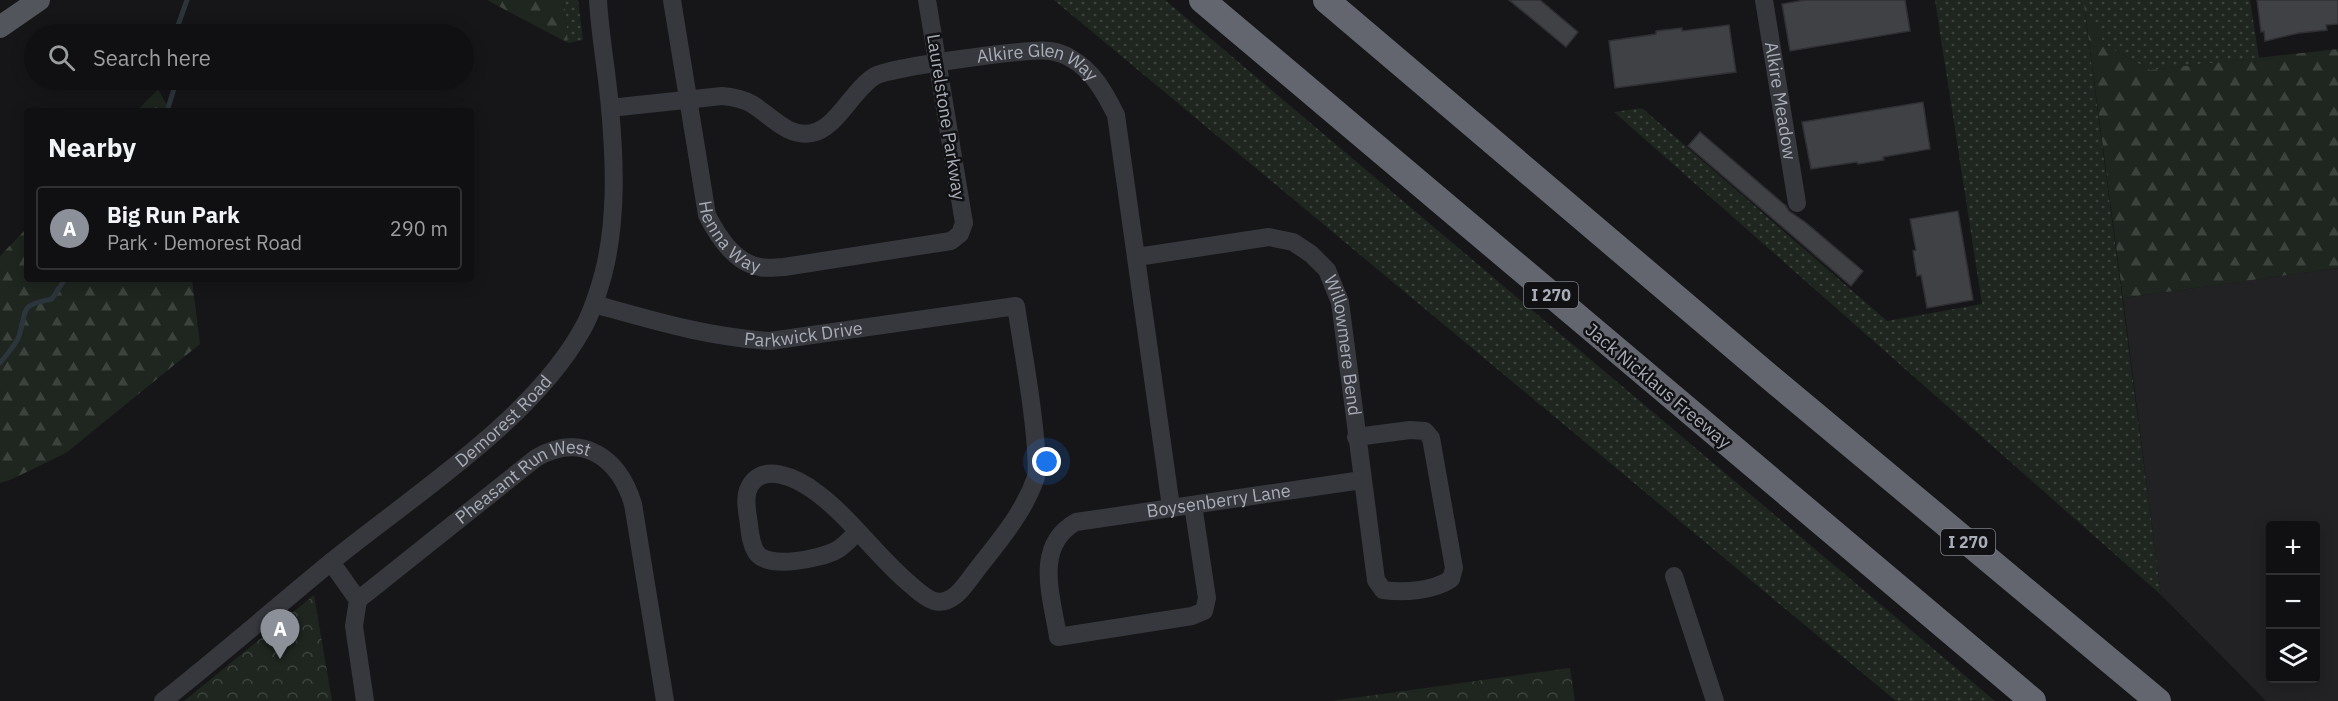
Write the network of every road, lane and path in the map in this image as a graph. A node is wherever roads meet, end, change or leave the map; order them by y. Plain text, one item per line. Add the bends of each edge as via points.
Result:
1 (39, 0) edge
2 (672, 0) edge
3 (927, 0) edge
4 (1202, 0) edge
5 (1326, 0) edge
6 (1764, 0) edge
7 (597, 5) edge
8 (0, 27) edge
9 (938, 63) junction
10 (688, 98) junction
11 (610, 108) junction
12 (1797, 203) dead end
13 (960, 234) joint
14 (1137, 256) junction
15 (594, 304) junction
16 (1356, 437) junction
17 (1362, 480) junction
18 (1193, 505) junction
19 (1171, 507) junction
20 (857, 532) junction
21 (331, 562) junction
22 (1674, 576) dead end
23 (358, 600) junction
24 (164, 701) edge
25 (365, 701) edge
26 (665, 701) edge
27 (1714, 701) edge
28 (2033, 701) edge
29 (2158, 701) edge

1 - 8 main road
2 - 10 street, Henna Way
3 - 9 street, Laurelstone Parkway
4 - 28 highway, Jack Nicklaus Freeway / I 270
5 - 29 highway, I 270
6 - 12 street, Alkire Meadow
7 - 11 street, Demorest Road
9 - 10 street, Alkire Glen Way via 878,75 864,83 831,121 814,133 792,132 740,99
9 - 13 street, Laurelstone Parkway via 964,223
9 - 14 street, Alkire Glen Way via 1051,51 1071,58 1089,71 1116,115
10 - 11 street, Alkire Glen Way
10 - 13 street, Henna Way via 707,215 726,246 759,267 784,267 951,241
11 - 15 street, Demorest Road via 612,209 604,273
14 - 16 street, Willowmere Bend via 1269,237 1293,242 1311,254 1328,270 1340,302
14 - 19 street, Alkire Glen Way
15 - 20 street, Parkwick Drive via 688,331 770,341 1016,306 1034,424 1037,475 1015,521 959,592 944,602 928,598 900,576
15 - 21 street, Demorest Road via 567,354 531,395 490,435
16 - 17 street, Willowmere Bend
16 - 17 street, Willowmere Bend via 1410,430 1425,431 1431,438 1454,568 1451,579 1441,586 1383,590 1376,580
17 - 18 street, Boysenberry Lane
18 - 19 street, Boysenberry Lane
18 - 19 street, Boysenberry Lane via 1207,598 1204,611 1058,637 1048,564 1052,546 1064,528 1076,522
20 - 20 street via 837,550 812,558 767,561 756,554 751,542 747,491 754,479 767,472 781,474 817,493
21 - 23 street
21 - 24 street, Demorest Road
22 - 27 street
23 - 25 street via 354,626
23 - 26 street, Pheasant Run West via 536,458 566,447 591,452 623,478 633,504

